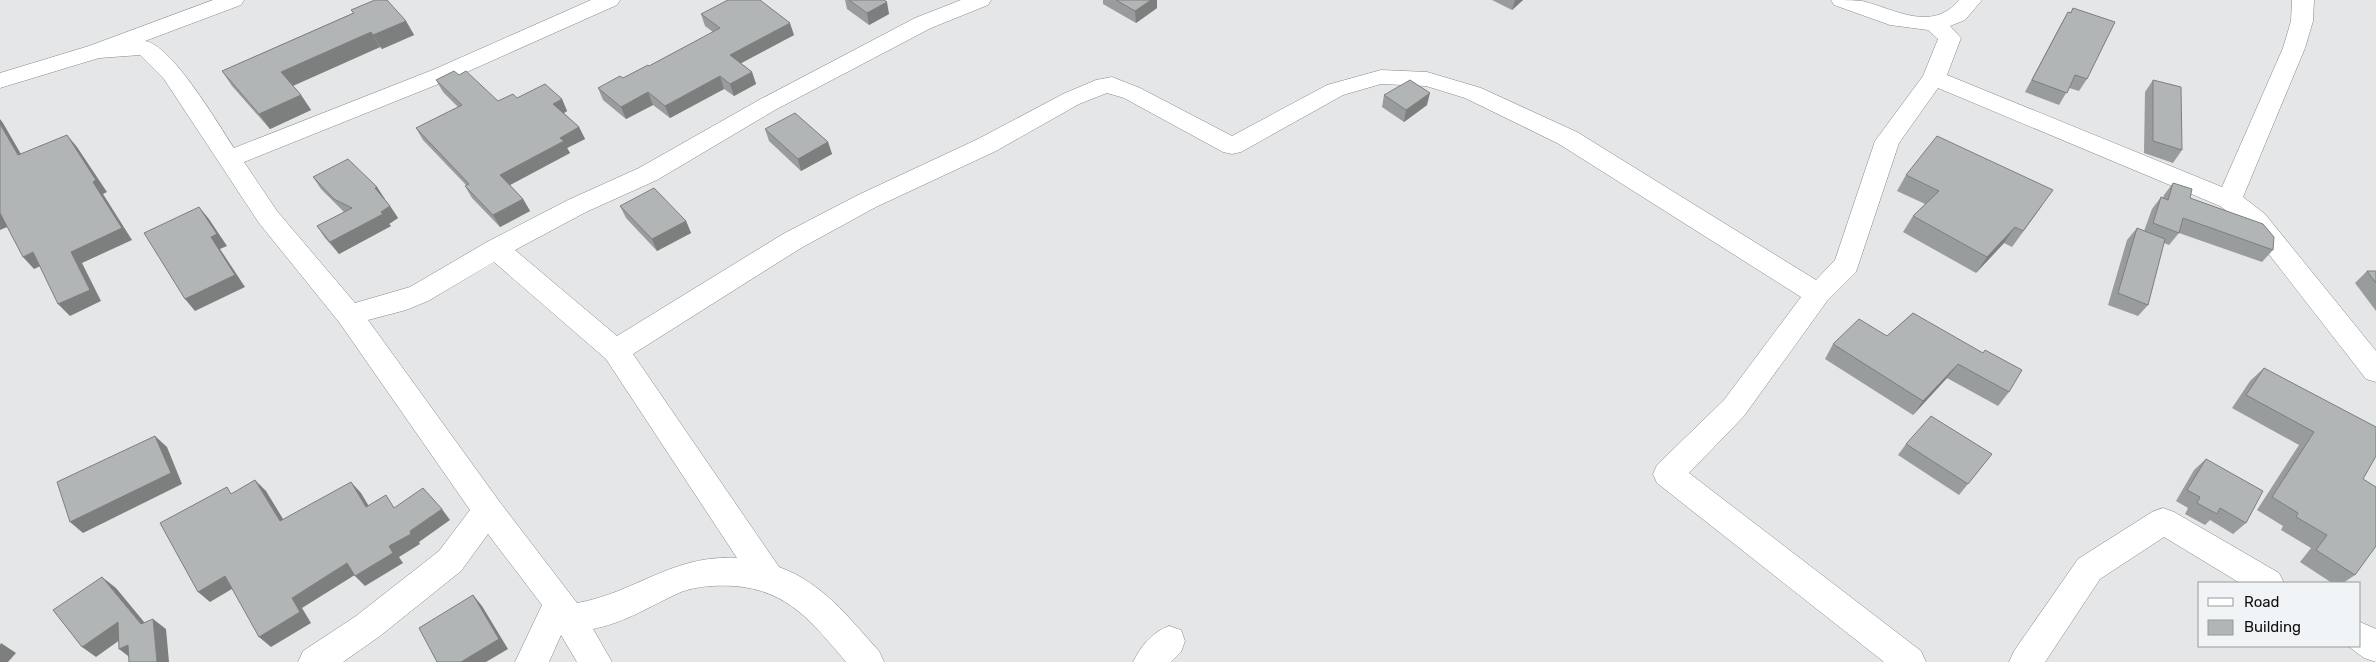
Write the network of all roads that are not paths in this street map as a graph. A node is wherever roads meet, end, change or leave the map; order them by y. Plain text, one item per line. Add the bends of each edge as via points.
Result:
1 (234, 0) edge
2 (609, 0) edge
3 (980, 0) edge
4 (1842, 0) edge
5 (1971, 0) edge
6 (2303, 0) edge
7 (1934, 24) junction
8 (149, 38) junction
9 (1934, 78) junction
10 (0, 81) edge
11 (229, 158) junction
12 (2229, 200) junction
13 (496, 249) junction
14 (1818, 294) junction
15 (349, 315) junction
16 (616, 352) junction
17 (2376, 371) edge
18 (488, 510) junction
19 (768, 578) junction
20 (2266, 582) edge
21 (565, 611) junction
22 (2361, 638) edge
23 (2376, 647) edge
24 (315, 662) edge
25 (532, 662) edge
26 (595, 662) edge
27 (867, 662) edge
28 (1909, 662) edge
29 (2026, 662) edge

1 - 8 street
2 - 11 street via 443,74
3 - 13 street via 923,23 767,105 648,174 577,206
4 - 7 street via 1887,17
5 - 7 street via 1956,16
6 - 12 street via 2302,21 2294,48
7 - 9 street via 1950,38
8 - 10 street
8 - 11 street
9 - 12 street
9 - 14 street via 1888,141 1847,265
11 - 15 street via 268,217
12 - 17 street via 2256,220
13 - 15 street via 419,294
13 - 16 street
14 - 16 street via 1568,138 1473,94 1427,79 1382,77 1335,90 1232,146 1132,93 1104,85 792,241
14 - 28 street via 1734,408 1668,474
15 - 18 street
16 - 19 street
18 - 21 street
18 - 24 street via 450,561 368,626
19 - 21 street via 714,571 684,577 609,610
19 - 27 street via 798,590
20 - 29 street via 2163,521 2089,569
21 - 25 street
21 - 26 street
22 - 23 street

